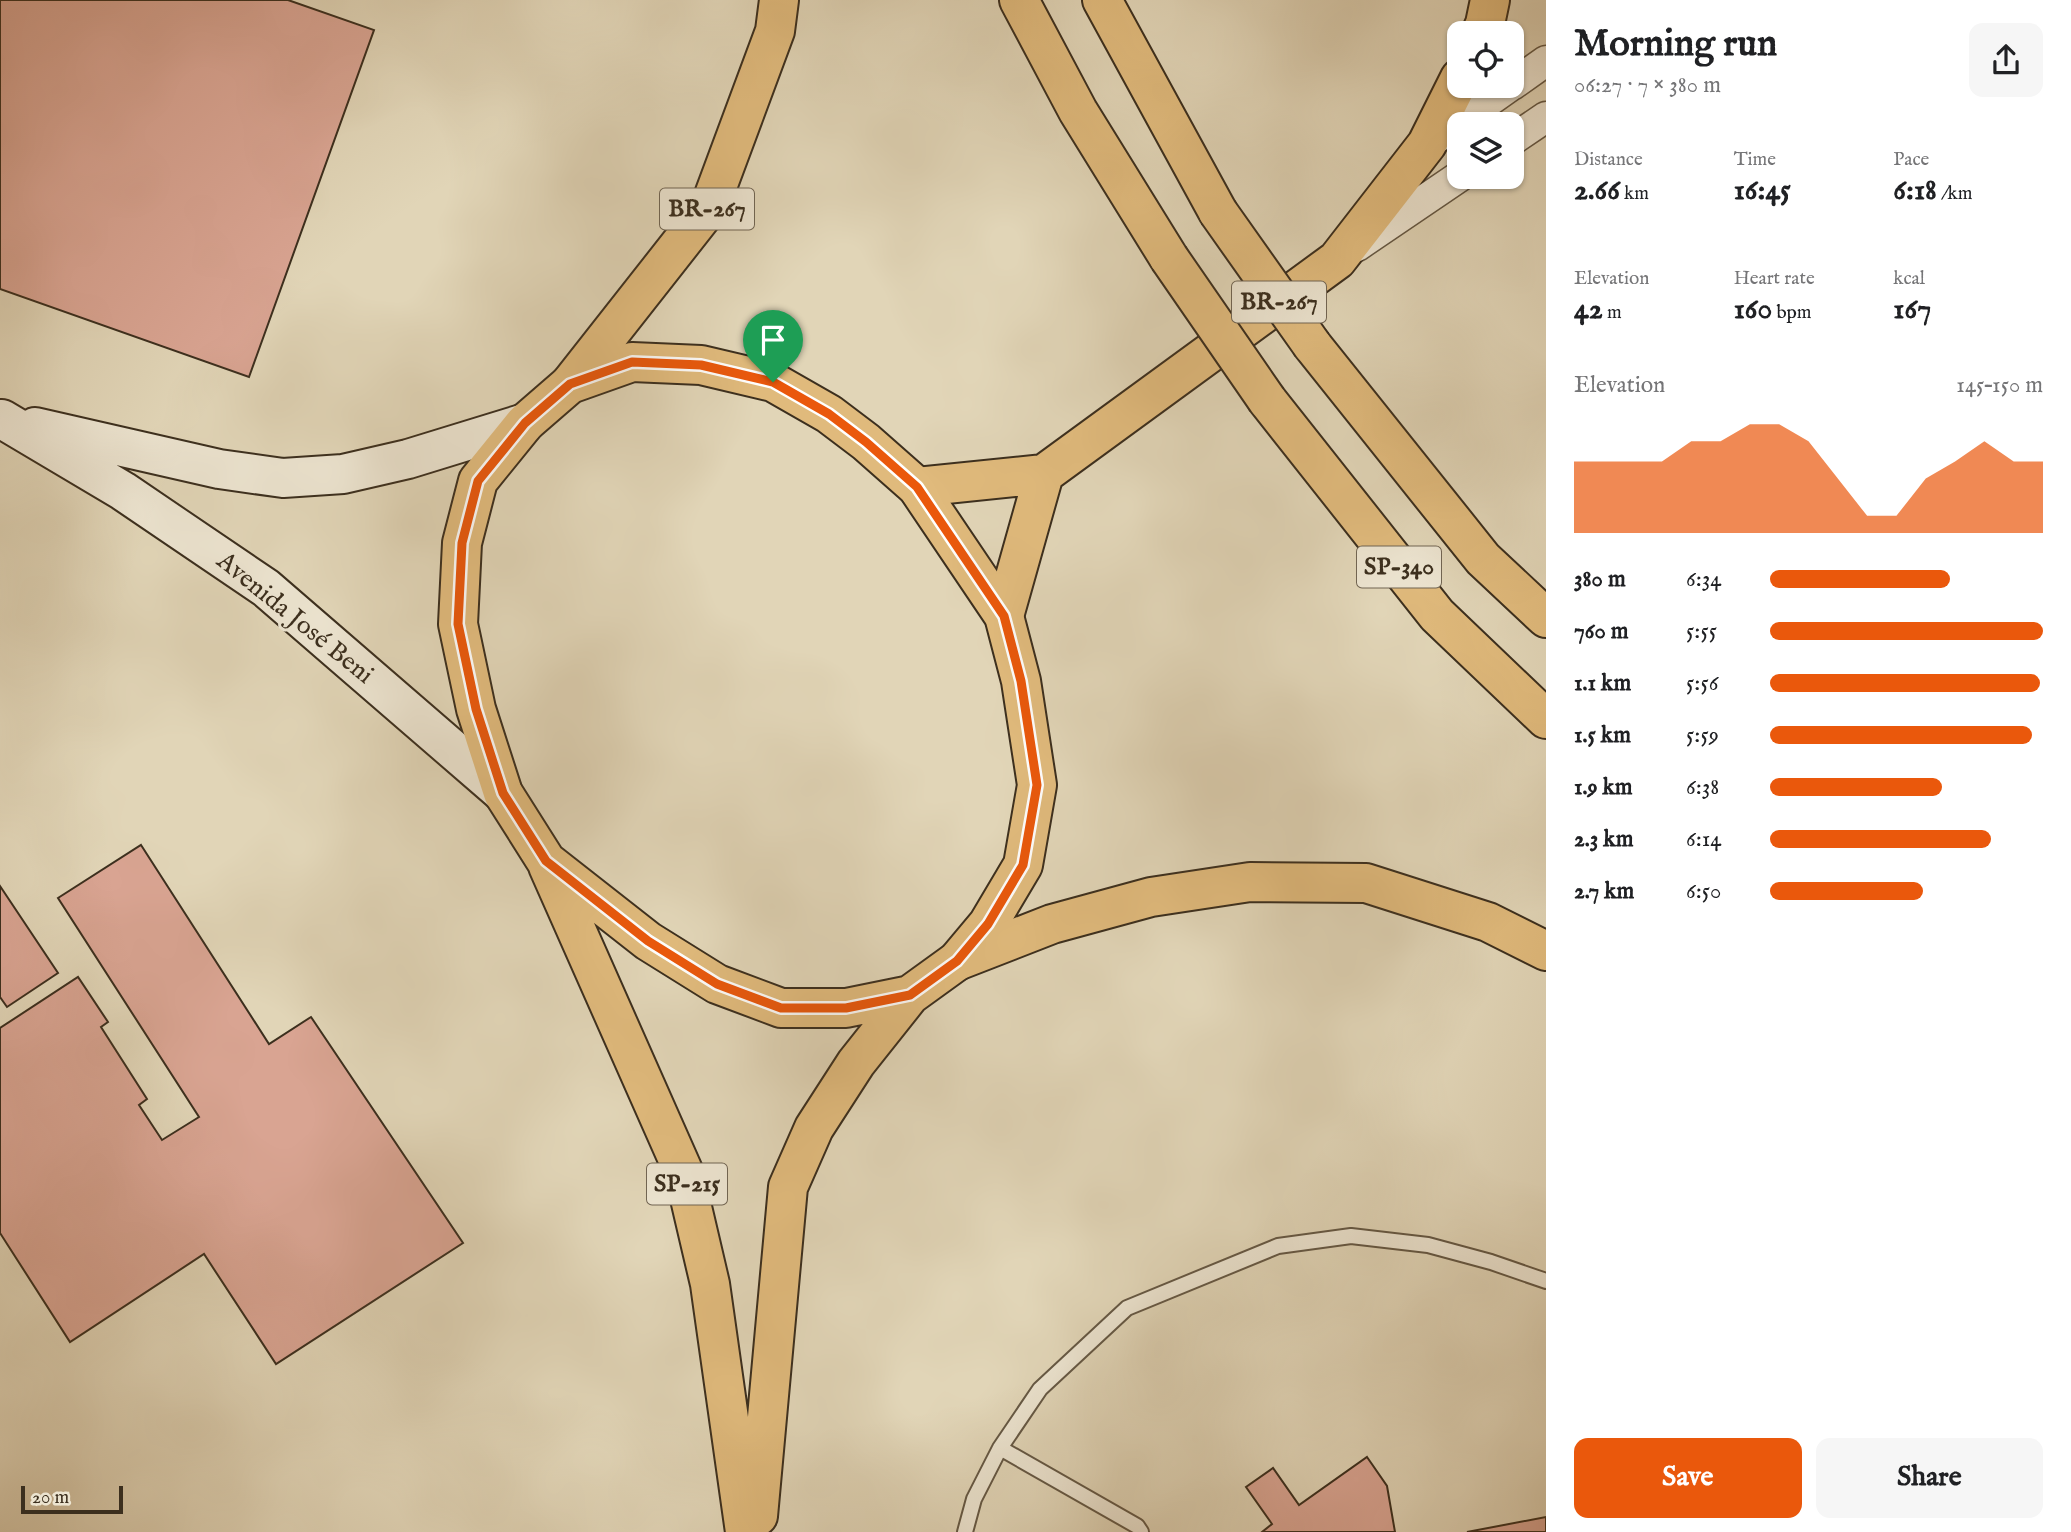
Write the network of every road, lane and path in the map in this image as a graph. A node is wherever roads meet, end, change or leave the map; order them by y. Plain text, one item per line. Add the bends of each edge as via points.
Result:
1 (779, 0) edge
2 (1020, 0) edge
3 (1101, 0) edge
4 (1490, 0) edge
5 (1486, 21) edge
6 (1546, 61) edge
7 (1524, 76) edge
8 (1450, 98) edge
9 (1492, 98) edge
10 (1546, 117) edge
11 (1524, 132) edge
12 (1427, 144) junction
13 (1447, 185) edge
14 (1336, 260) junction
15 (570, 384) junction
16 (1, 419) edge
17 (525, 423) junction
18 (1044, 474) junction
19 (917, 487) junction
20 (1004, 616) junction
21 (1546, 618) edge
22 (1546, 719) edge
23 (503, 793) junction
24 (546, 861) junction
25 (1546, 951) edge
26 (957, 961) junction
27 (910, 995) junction
28 (1546, 1281) edge
29 (1000, 1448) junction
30 (745, 1532) edge
31 (757, 1532) edge
32 (965, 1532) edge
33 (1141, 1532) edge

1 - 15 main road, BR-267 via 775,31 710,205
2 - 22 main road, SP-340, bridge via 1079,111 1169,258 1267,400 1437,615
3 - 21 main road, SP-340, bridge via 1218,212 1312,345 1483,559
4 - 5 main road
6 - 7 street
8 - 12 main road, BR-267
9 - 12 street
10 - 11 street
12 - 14 main road, BR-267
13 - 14 street
14 - 18 main road, BR-267
15 - 17 main road, BR-267
15 - 19 main road via 632,362 701,365 773,382 829,414
16 - 17 main road, Avenida José Beni via 219,469 283,478 343,474
16 - 23 main road, Avenida José Beni via 123,491 266,588
17 - 23 main road, BR-267 via 478,481 462,543 458,624 476,709
18 - 19 main road
18 - 20 main road
19 - 20 main road
20 - 26 main road via 1021,681 1037,785 1023,865 988,924
23 - 24 main road, BR-267
24 - 27 main road via 648,941 717,984 781,1008 846,1008
24 - 30 main road, SP-215 via 684,1173 710,1284
25 - 26 main road via 1488,922 1366,883 1250,882 1138,901 1052,924
26 - 27 main road
27 - 31 main road via 856,1063 814,1128 788,1187
28 - 29 lane via 1427,1245 1351,1236 1278,1246 1127,1308 1040,1388
29 - 32 lane via 974,1499
29 - 33 lane

